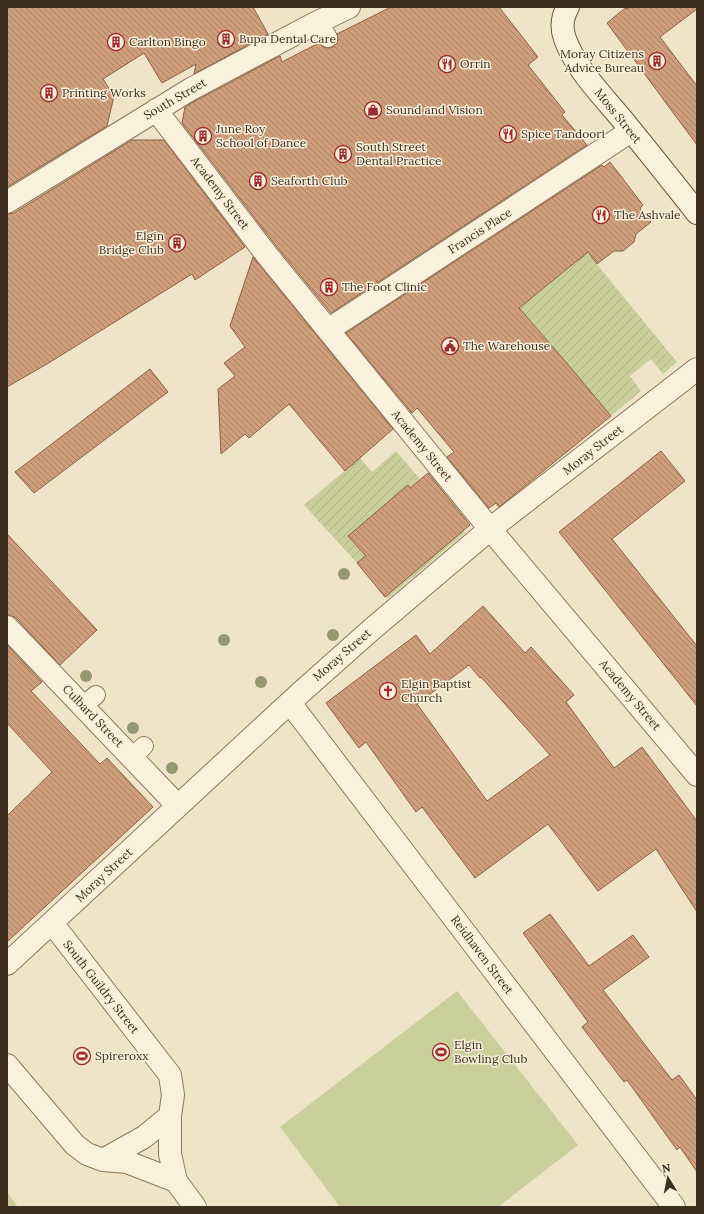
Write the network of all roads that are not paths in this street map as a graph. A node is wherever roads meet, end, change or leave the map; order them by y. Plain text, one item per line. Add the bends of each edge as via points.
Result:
1 (349, 7) edge
2 (566, 7) edge
3 (156, 110) junction
4 (631, 131) junction
5 (7, 202) edge
6 (697, 213) edge
7 (328, 330) junction
8 (697, 369) edge
9 (490, 529) junction
10 (7, 627) edge
11 (290, 703) junction
12 (697, 775) edge
13 (178, 806) junction
14 (52, 923) junction
15 (7, 964) edge
16 (7, 1065) edge
17 (170, 1116) junction
18 (103, 1160) junction
19 (176, 1181) junction
20 (195, 1207) edge
21 (674, 1207) edge

1 - 3 street, South Street via 323,30 217,75
2 - 4 street, Moss Street via 562,23 564,38 589,80
3 - 5 street, South Street
3 - 7 street, Academy Street
4 - 6 street, Moss Street
4 - 7 street, Francis Place
7 - 9 street, Academy Street
8 - 9 street, Moray Street
9 - 11 street, Moray Street
9 - 12 street, Academy Street
10 - 13 street, Culbard Street via 90,700 138,752
11 - 13 street, Moray Street
11 - 21 street, Reidhaven Street
13 - 14 street, Moray Street
14 - 15 street, Moray Street
14 - 17 street, South Guildry Street via 170,1075 173,1094
16 - 18 street via 75,1145 86,1154
17 - 18 street via 144,1137
17 - 19 street, South Guildry Street via 170,1154
18 - 19 street via 127,1162
19 - 20 street, South Guildry Street

